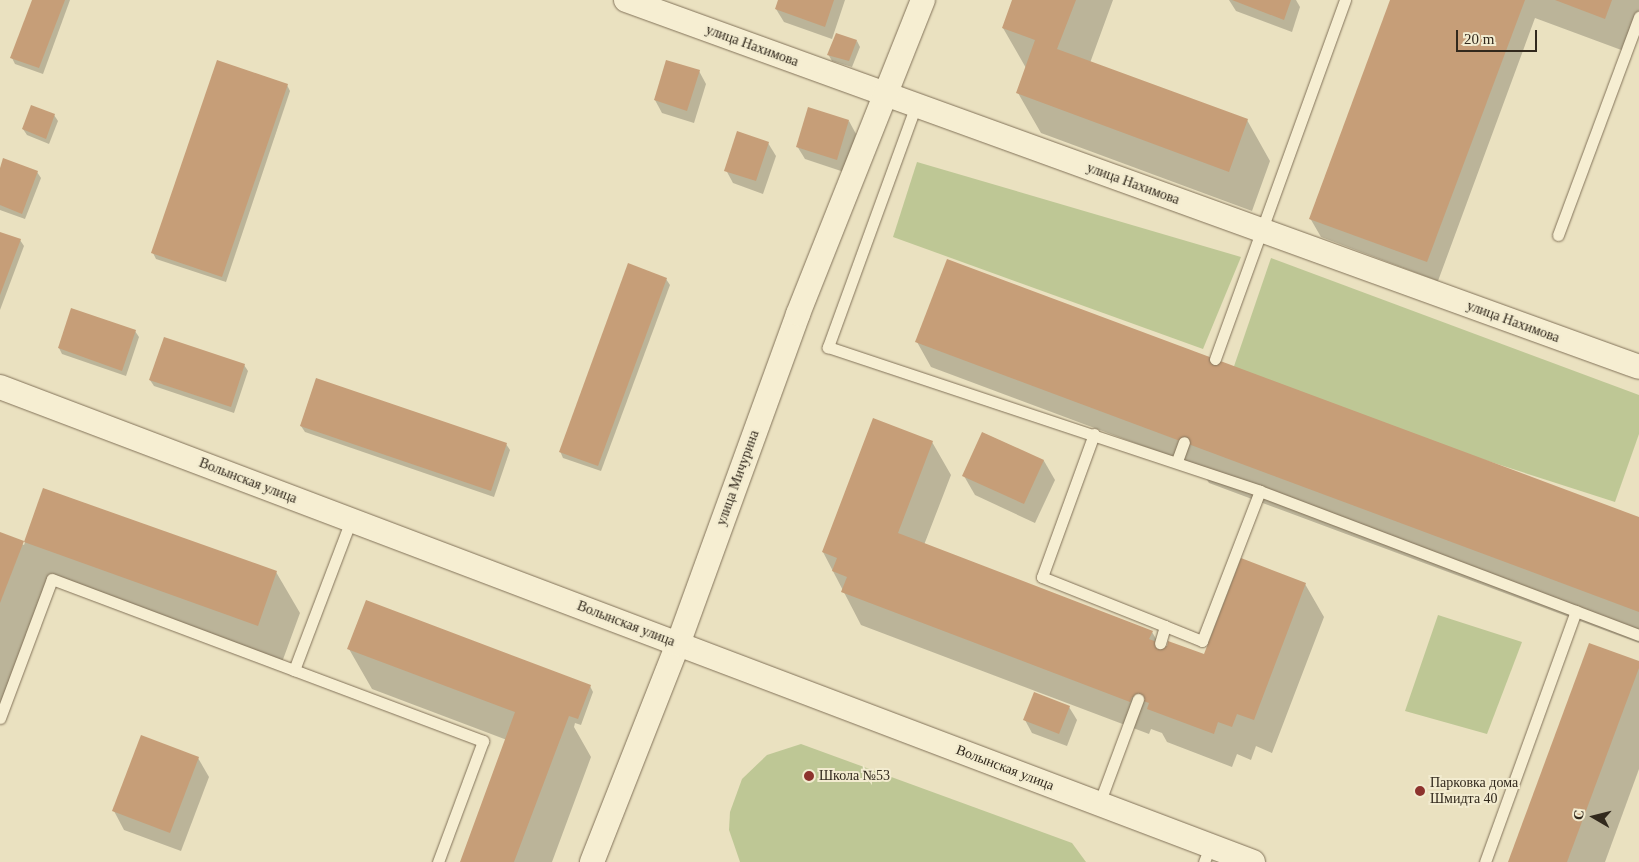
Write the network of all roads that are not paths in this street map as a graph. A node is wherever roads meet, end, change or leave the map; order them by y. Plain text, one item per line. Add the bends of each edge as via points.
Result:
1 (626, 0) edge
2 (923, 0) edge
3 (1345, 0) edge
4 (1639, 17) edge
5 (888, 95) junction
6 (916, 105) junction
7 (1262, 231) junction
8 (1558, 235) dead end
9 (1215, 359) dead end
10 (1639, 368) edge
11 (0, 387) edge
12 (1094, 434) junction
13 (1184, 442) dead end
14 (1177, 461) junction
15 (1260, 491) junction
16 (351, 520) junction
17 (1576, 611) junction
18 (1165, 626) junction
19 (1639, 635) edge
20 (1160, 643) dead end
21 (678, 644) junction
22 (294, 670) junction
23 (1138, 699) dead end
24 (0, 718) edge
25 (1099, 804) junction
26 (1207, 854) edge
27 (438, 862) edge
28 (592, 862) edge
29 (1252, 862) edge
30 (1485, 862) edge

1 - 5 street, улица Нахимова
2 - 5 street, улица Мичурина
3 - 7 lane
4 - 8 lane
5 - 6 street, улица Нахимова
5 - 21 street, улица Мичурина via 798,314
6 - 7 street, улица Нахимова
6 - 12 lane via 828,347
7 - 9 lane
7 - 10 street, улица Нахимова
11 - 16 street, Волынская улица
12 - 14 lane
12 - 18 lane via 1042,577
13 - 14 lane
14 - 15 lane
15 - 17 lane
15 - 18 lane via 1202,641
16 - 21 street, Волынская улица
16 - 22 lane
17 - 19 lane
17 - 30 lane
18 - 20 lane
21 - 25 street, Волынская улица
21 - 28 street, улица Мичурина
22 - 24 lane via 52,579
22 - 27 lane via 483,741
23 - 25 lane
25 - 26 street, Волынская улица
26 - 29 street, Волынская улица

